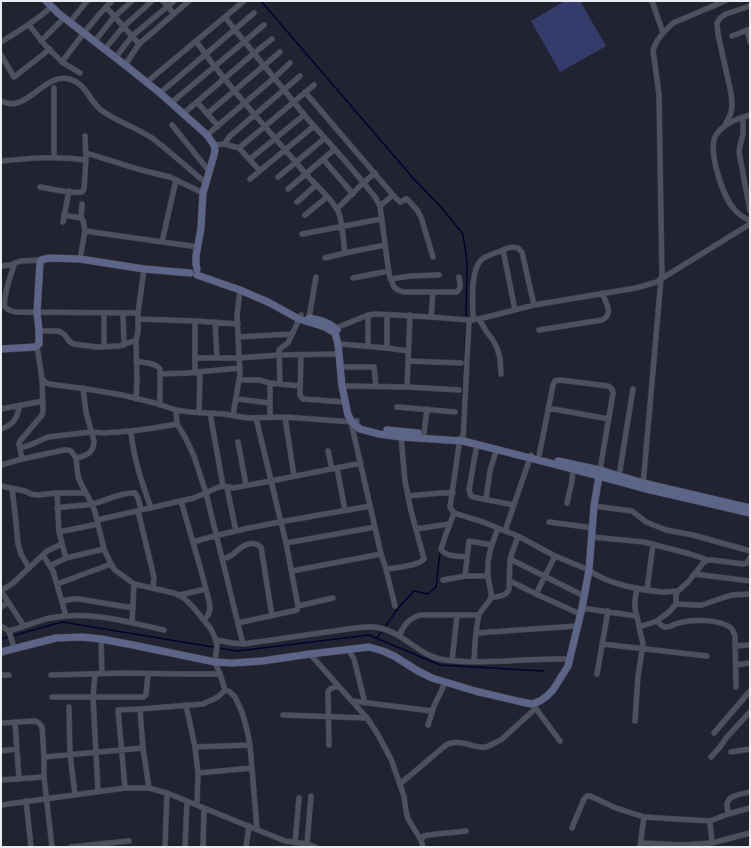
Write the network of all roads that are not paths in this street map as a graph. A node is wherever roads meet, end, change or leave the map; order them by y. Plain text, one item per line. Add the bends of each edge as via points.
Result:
1 (46, 1) edge
2 (87, 1) edge
3 (112, 1) edge
4 (132, 1) edge
5 (152, 1) edge
6 (163, 1) edge
7 (174, 1) edge
8 (189, 1) edge
9 (244, 1) edge
10 (652, 1) edge
11 (725, 1) edge
12 (167, 6) junction
13 (750, 6) edge
14 (52, 7) junction
15 (106, 7) junction
16 (174, 14) junction
17 (254, 14) dead end
18 (114, 17) junction
19 (225, 17) junction
20 (67, 20) junction
21 (264, 25) dead end
22 (29, 26) junction
23 (123, 27) junction
24 (748, 29) edge
25 (234, 30) junction
26 (84, 33) junction
27 (663, 33) junction
28 (132, 36) junction
29 (732, 36) dead end
30 (272, 39) dead end
31 (41, 41) junction
32 (95, 41) junction
33 (196, 41) junction
34 (1, 42) edge
35 (244, 42) junction
36 (750, 42) edge
37 (139, 44) junction
38 (50, 49) junction
39 (105, 49) junction
40 (280, 52) dead end
41 (205, 54) junction
42 (253, 54) junction
43 (1, 56) edge
44 (116, 57) junction
45 (62, 62) junction
46 (290, 63) dead end
47 (125, 65) junction
48 (264, 66) junction
49 (215, 67) junction
50 (80, 73) dead end
51 (300, 76) dead end
52 (225, 78) junction
53 (274, 78) junction
54 (147, 82) junction
55 (314, 85) dead end
56 (54, 88) dead end
57 (284, 90) junction
58 (235, 91) junction
59 (305, 92) junction
60 (160, 93) junction
61 (1, 101) edge
62 (197, 102) junction
63 (294, 102) junction
64 (171, 103) junction
65 (245, 103) junction
66 (184, 113) junction
67 (208, 114) junction
68 (255, 114) junction
69 (304, 115) junction
70 (750, 115) edge
71 (743, 117) junction
72 (172, 125) dead end
73 (725, 125) junction
74 (218, 126) junction
75 (266, 126) junction
76 (314, 126) junction
77 (207, 135) junction
78 (85, 136) dead end
79 (276, 138) junction
80 (325, 138) junction
81 (224, 144) junction
82 (214, 145) junction
83 (239, 148) junction
84 (335, 149) junction
85 (286, 150) junction
86 (86, 153) junction
87 (54, 157) junction
88 (250, 159) junction
89 (323, 159) junction
90 (86, 160) junction
91 (1, 161) edge
92 (296, 162) junction
93 (209, 171) junction
94 (260, 171) junction
95 (306, 173) junction
96 (374, 173) junction
97 (278, 177) dead end
98 (250, 179) dead end
99 (176, 180) junction
100 (206, 183) junction
101 (363, 183) junction
102 (316, 185) junction
103 (40, 187) dead end
104 (288, 189) dead end
105 (69, 192) junction
106 (203, 193) junction
107 (353, 194) junction
108 (394, 195) junction
109 (327, 197) junction
110 (297, 202) dead end
111 (82, 204) dead end
112 (380, 206) junction
113 (337, 209) junction
114 (750, 211) edge
115 (64, 215) junction
116 (305, 215) dead end
117 (81, 218) junction
118 (381, 219) junction
119 (63, 222) dead end
120 (750, 223) edge
121 (342, 226) junction
122 (85, 231) junction
123 (302, 234) dead end
124 (162, 242) junction
125 (385, 245) junction
126 (198, 247) junction
127 (503, 250) junction
128 (345, 253) junction
129 (433, 256) dead end
130 (325, 258) dead end
131 (41, 260) junction
132 (80, 260) junction
133 (15, 262) junction
134 (1, 266) edge
135 (144, 269) junction
136 (389, 271) junction
137 (196, 272) junction
138 (439, 275) dead end
139 (316, 277) dead end
140 (459, 277) dead end
141 (353, 278) dead end
142 (661, 278) junction
143 (390, 279) junction
144 (240, 290) junction
145 (433, 292) junction
146 (602, 293) junction
147 (534, 305) junction
148 (515, 310) junction
149 (37, 312) junction
150 (104, 313) junction
151 (124, 313) junction
152 (368, 315) junction
153 (387, 315) junction
154 (410, 315) junction
155 (138, 316) junction
156 (300, 317) junction
157 (431, 317) junction
158 (309, 318) junction
159 (479, 319) junction
160 (471, 320) junction
161 (195, 321) junction
162 (215, 322) junction
163 (238, 324) junction
164 (336, 328) junction
165 (539, 330) dead end
166 (39, 331) junction
167 (292, 334) junction
168 (238, 336) junction
169 (136, 340) junction
170 (124, 344) junction
171 (340, 344) junction
172 (37, 346) junction
173 (368, 346) junction
174 (104, 347) junction
175 (387, 348) junction
176 (1, 349) edge
177 (408, 351) junction
178 (301, 354) junction
179 (339, 354) junction
180 (279, 355) junction
181 (195, 358) junction
182 (217, 358) junction
183 (239, 358) junction
184 (136, 361) junction
185 (408, 361) junction
186 (461, 363) dead end
187 (343, 367) junction
188 (240, 368) junction
189 (197, 372) junction
190 (161, 374) junction
191 (501, 374) dead end
192 (42, 379) junction
193 (239, 380) junction
194 (270, 382) junction
195 (280, 384) junction
196 (300, 386) junction
197 (346, 386) junction
198 (376, 386) junction
199 (407, 387) junction
200 (83, 388) junction
201 (633, 389) dead end
202 (459, 390) dead end
203 (136, 399) junction
204 (236, 399) junction
205 (43, 401) junction
206 (345, 402) junction
207 (270, 403) junction
208 (160, 404) junction
209 (20, 406) junction
210 (397, 407) dead end
211 (548, 408) junction
212 (1, 409) edge
213 (427, 409) junction
214 (176, 410) junction
215 (455, 412) dead end
216 (199, 413) junction
217 (210, 414) junction
218 (233, 415) junction
219 (270, 417) junction
220 (285, 417) junction
221 (256, 418) junction
222 (609, 419) junction
223 (353, 422) junction
224 (177, 424) junction
225 (1, 429) edge
226 (131, 430) junction
227 (91, 432) junction
228 (424, 433) junction
229 (401, 437) junction
230 (461, 439) junction
231 (238, 442) dead end
232 (477, 444) junction
233 (20, 448) junction
234 (497, 448) junction
235 (328, 450) dead end
236 (530, 456) junction
237 (539, 456) junction
238 (76, 458) junction
239 (22, 459) junction
240 (361, 463) junction
241 (1, 465) edge
242 (335, 468) junction
243 (573, 470) junction
244 (599, 473) junction
245 (294, 476) junction
246 (624, 480) junction
247 (271, 481) junction
248 (246, 485) junction
249 (1, 486) edge
250 (643, 486) junction
251 (225, 487) junction
252 (12, 488) junction
253 (86, 493) junction
254 (206, 493) junction
255 (453, 493) junction
256 (57, 494) junction
257 (408, 496) junction
258 (486, 499) junction
259 (182, 501) junction
260 (568, 503) dead end
261 (92, 504) junction
262 (514, 505) junction
263 (370, 506) junction
264 (594, 506) junction
265 (57, 508) junction
266 (151, 508) junction
267 (750, 508) edge
268 (345, 510) junction
269 (140, 511) junction
270 (454, 513) junction
271 (750, 513) edge
272 (98, 522) junction
273 (281, 522) junction
274 (549, 522) dead end
275 (449, 524) junction
276 (375, 527) junction
277 (498, 528) junction
278 (593, 528) junction
279 (416, 529) junction
280 (236, 531) junction
281 (505, 531) junction
282 (59, 532) junction
283 (217, 535) junction
284 (518, 536) junction
285 (592, 537) junction
286 (193, 542) junction
287 (286, 543) junction
288 (62, 544) junction
289 (653, 544) junction
290 (492, 545) junction
291 (104, 549) junction
292 (750, 551) edge
293 (381, 554) junction
294 (43, 555) junction
295 (555, 556) junction
296 (467, 557) junction
297 (66, 558) junction
298 (750, 558) edge
299 (510, 559) junction
300 (223, 560) junction
301 (708, 560) junction
302 (111, 564) junction
303 (50, 566) junction
304 (29, 568) junction
305 (386, 569) junction
306 (589, 570) junction
307 (292, 571) junction
308 (694, 574) junction
309 (465, 576) junction
310 (488, 576) junction
311 (544, 576) junction
312 (442, 580) dead end
313 (510, 581) junction
314 (750, 581) edge
315 (57, 584) junction
316 (134, 584) junction
317 (153, 587) junction
318 (206, 588) junction
319 (638, 588) junction
320 (647, 590) junction
321 (1, 591) edge
322 (678, 591) junction
323 (536, 594) junction
324 (750, 594) edge
325 (179, 595) junction
326 (584, 596) junction
327 (333, 598) dead end
328 (491, 598) junction
329 (62, 601) junction
330 (8, 602) junction
331 (676, 604) junction
332 (298, 606) junction
333 (395, 606) dead end
334 (1, 607) edge
335 (133, 608) junction
336 (581, 611) junction
337 (608, 612) junction
338 (457, 615) junction
339 (480, 615) junction
340 (66, 616) junction
341 (272, 616) junction
342 (636, 616) junction
343 (204, 620) junction
344 (657, 621) junction
345 (132, 623) junction
346 (238, 623) junction
347 (24, 626) junction
348 (577, 626) junction
349 (1, 627) edge
350 (639, 627) junction
351 (164, 630) dead end
352 (9, 632) junction
353 (476, 633) junction
354 (398, 636) junction
355 (102, 639) junction
356 (216, 642) junction
357 (243, 644) junction
358 (602, 644) junction
359 (750, 645) edge
360 (13, 646) junction
361 (735, 646) junction
362 (348, 649) junction
363 (643, 649) junction
364 (1, 652) edge
365 (310, 654) junction
366 (707, 656) dead end
367 (452, 660) junction
368 (215, 661) junction
369 (474, 661) junction
370 (568, 662) junction
371 (750, 663) edge
372 (736, 665) junction
373 (95, 674) junction
374 (102, 674) junction
375 (148, 674) junction
376 (220, 674) junction
377 (597, 674) dead end
378 (1, 675) edge
379 (9, 675) dead end
380 (51, 675) dead end
381 (445, 683) junction
382 (338, 686) junction
383 (736, 687) dead end
384 (225, 690) junction
385 (750, 692) edge
386 (52, 697) dead end
387 (93, 697) junction
388 (352, 701) junction
389 (365, 703) junction
390 (186, 705) junction
391 (534, 706) junction
392 (68, 707) dead end
393 (140, 709) junction
394 (432, 711) junction
395 (750, 712) edge
396 (283, 715) dead end
397 (328, 717) junction
398 (367, 718) junction
399 (635, 721) dead end
400 (15, 722) junction
401 (1, 723) edge
402 (428, 725) dead end
403 (714, 733) dead end
404 (560, 741) dead end
405 (250, 745) junction
406 (329, 745) dead end
407 (195, 747) junction
408 (143, 748) junction
409 (16, 749) junction
410 (750, 749) edge
411 (121, 750) junction
412 (1, 751) edge
413 (95, 752) junction
414 (731, 752) dead end
415 (70, 754) junction
416 (44, 756) junction
417 (711, 757) dead end
418 (252, 768) junction
419 (198, 773) junction
420 (44, 776) junction
421 (19, 779) junction
422 (1, 780) edge
423 (400, 784) junction
424 (125, 788) junction
425 (149, 788) junction
426 (98, 791) junction
427 (750, 792) edge
428 (167, 793) junction
429 (74, 794) junction
430 (311, 796) dead end
431 (46, 798) junction
432 (299, 798) dead end
433 (26, 801) junction
434 (187, 801) junction
435 (1, 805) edge
436 (197, 805) junction
437 (204, 808) junction
438 (750, 808) edge
439 (728, 814) junction
440 (644, 817) junction
441 (710, 821) junction
442 (249, 826) junction
443 (572, 828) dead end
444 (257, 829) junction
445 (466, 831) dead end
446 (750, 833) edge
447 (421, 840) junction
448 (129, 842) dead end
449 (295, 843) junction
450 (307, 844) junction
451 (712, 844) junction
452 (640, 845) edge
453 (31, 847) edge
454 (52, 847) edge
455 (71, 847) edge
456 (165, 847) edge
457 (185, 847) edge
458 (203, 847) edge
459 (246, 847) edge
460 (315, 847) edge
461 (423, 847) edge

1 - 14 street
2 - 20 street
3 - 15 street
4 - 18 street
5 - 23 street
6 - 12 street
7 - 12 street
8 - 16 street
9 - 19 street
10 - 27 street
11 - 27 street via 673,23
12 - 16 street
12 - 28 street
13 - 73 street via 726,14 718,23 732,105
14 - 20 street
14 - 22 street
15 - 18 street
15 - 26 street
16 - 37 street
17 - 25 street
18 - 23 street
18 - 32 street
19 - 25 street
19 - 33 street
20 - 26 street
20 - 31 street
21 - 35 street
22 - 31 street
22 - 34 street
23 - 28 street
23 - 39 street
24 - 29 street
24 - 36 street
25 - 35 street
25 - 41 street
26 - 32 street
26 - 45 street
27 - 142 street via 653,50 659,95
28 - 37 street
28 - 44 street
30 - 42 street
31 - 38 street
32 - 39 street
33 - 41 street
33 - 54 street
35 - 42 street
35 - 49 street
37 - 47 street
38 - 43 street via 14,78
38 - 45 street
39 - 44 street
40 - 48 street
41 - 49 street
41 - 60 street
42 - 48 street
42 - 52 street
44 - 47 street
45 - 50 street
46 - 53 street
47 - 54 street
48 - 53 street
48 - 58 street
49 - 52 street
49 - 64 street
51 - 57 street
52 - 58 street
52 - 62 street
53 - 57 street
53 - 65 street
54 - 60 street
55 - 59 street
56 - 87 street
57 - 63 street
57 - 68 street
58 - 65 street
58 - 67 street
59 - 63 street
59 - 96 street
60 - 64 street
61 - 100 street via 16,104 52,81 68,79 82,86 99,108 152,138
62 - 66 street
62 - 67 street
63 - 69 street
63 - 75 street
64 - 66 street
65 - 68 street
65 - 74 street
66 - 77 street
67 - 74 street
68 - 75 street
68 - 81 street
69 - 76 street
69 - 79 street
70 - 71 street
71 - 73 street
71 - 114 street via 739,152
72 - 93 street
73 - 120 street via 714,139 716,167 726,197 735,210
74 - 77 street
75 - 79 street
75 - 83 street
76 - 80 street
76 - 85 street
77 - 82 street
78 - 86 street
79 - 85 street
79 - 88 street
80 - 84 street
80 - 92 street
81 - 82 street
81 - 83 street
82 - 93 street
83 - 88 street
84 - 89 street
84 - 101 street
85 - 92 street
85 - 94 street
86 - 90 street
86 - 99 street
87 - 90 street
87 - 91 street
88 - 94 street
89 - 95 street
89 - 107 street
90 - 105 street via 83,191
92 - 95 street
92 - 97 street
93 - 100 street
94 - 98 street
95 - 102 street
95 - 104 street
96 - 101 street
96 - 108 street
99 - 106 street
99 - 124 street
100 - 106 street
101 - 107 street
101 - 112 street
102 - 109 street
102 - 110 street
103 - 105 street
105 - 115 street
106 - 126 street
107 - 113 street
108 - 112 street
108 - 129 street via 400,202 407,199 417,210
109 - 113 street
109 - 116 street
111 - 117 street
112 - 118 street
113 - 121 street
115 - 117 street
115 - 119 street
117 - 122 street
118 - 121 street
118 - 125 street
120 - 142 street
121 - 123 street
121 - 128 street
122 - 124 street
122 - 132 street
124 - 126 street
125 - 128 street
125 - 136 street
126 - 137 street
127 - 147 street via 515,247 522,252
127 - 148 street
127 - 160 street via 486,256 476,268
128 - 130 street
131 - 132 street
131 - 133 street
131 - 149 street
132 - 135 street
133 - 134 street
133 - 149 street via 4,306 16,312
135 - 137 street
135 - 155 street
136 - 141 street
136 - 143 street
137 - 144 street
137 - 156 street via 245,287
138 - 143 street
139 - 158 street
140 - 145 street via 458,291
142 - 146 street via 657,282 636,288
142 - 250 street
143 - 145 street via 394,287 403,292
144 - 156 street
144 - 163 street
145 - 157 street
146 - 147 street
146 - 165 street via 609,312 602,320
147 - 148 street
148 - 159 street
149 - 150 street
149 - 166 street
150 - 151 street
150 - 174 street
151 - 155 street
151 - 170 street
152 - 153 street
152 - 164 street
152 - 173 street
153 - 154 street
153 - 175 street
154 - 157 street
154 - 177 street
155 - 161 street
155 - 169 street
156 - 158 street
156 - 167 street
156 - 179 street via 335,333
157 - 160 street
158 - 164 street via 329,323
159 - 160 street
159 - 191 street via 497,348
160 - 230 street
161 - 162 street
161 - 181 street
162 - 163 street
162 - 182 street
163 - 168 street
164 - 171 street
166 - 172 street via 40,340
166 - 174 street via 59,331 73,344
167 - 168 street
167 - 180 street via 288,343 279,350
168 - 183 street
169 - 170 street
169 - 184 street
170 - 174 street
171 - 173 street
171 - 187 street
172 - 176 street
172 - 192 street
173 - 175 street
175 - 177 street
177 - 185 street
178 - 179 street
178 - 180 street
178 - 196 street
179 - 206 street
180 - 183 street
180 - 195 street
181 - 182 street
181 - 189 street
182 - 183 street
183 - 188 street
184 - 190 street via 155,364
184 - 203 street
185 - 186 street
185 - 199 street
187 - 197 street
187 - 198 street via 374,367
188 - 189 street
188 - 193 street
189 - 190 street
189 - 216 street
190 - 208 street
192 - 200 street via 49,384
192 - 205 street
193 - 194 street
193 - 204 street
194 - 195 street
194 - 207 street
195 - 196 street
196 - 206 street via 303,399
197 - 198 street
197 - 223 street
198 - 199 street
199 - 202 street
200 - 203 street
200 - 227 street
201 - 246 street
203 - 208 street
204 - 207 street
204 - 218 street
205 - 209 street
205 - 233 street via 42,415 21,439
206 - 223 street via 348,415
207 - 219 street
208 - 214 street
209 - 212 street
209 - 225 street via 15,420
210 - 213 street
211 - 222 street
211 - 222 street via 555,381 608,386 613,394
211 - 237 street
213 - 215 street
213 - 228 street
214 - 216 street
214 - 224 street
216 - 217 street
217 - 218 street
217 - 251 street
218 - 221 street
219 - 220 street
219 - 221 street
220 - 223 street
220 - 245 street
221 - 247 street
222 - 244 street
223 - 228 street via 374,429
223 - 229 street via 360,429
223 - 240 street
224 - 226 street
224 - 254 street via 194,456
226 - 227 street
226 - 266 street via 138,470
227 - 233 street via 48,437
227 - 238 street via 94,441 92,449 85,456
228 - 230 street
229 - 230 street
229 - 257 street
230 - 232 street
230 - 234 street
230 - 255 street
231 - 248 street
232 - 234 street
232 - 258 street via 469,490 471,496
233 - 239 street
234 - 236 street
234 - 258 street
235 - 242 street
236 - 237 street
236 - 243 street
236 - 262 street
237 - 244 street
238 - 239 street via 68,450
238 - 253 street via 78,476
239 - 241 street
240 - 242 street
240 - 263 street
242 - 245 street
242 - 268 street
243 - 244 street
243 - 260 street
244 - 246 street
244 - 264 street
245 - 247 street
246 - 250 street
247 - 248 street
247 - 273 street
248 - 251 street
249 - 252 street
250 - 267 street
250 - 271 street
251 - 254 street via 214,488
251 - 280 street
252 - 256 street via 37,495
252 - 304 street via 18,544
253 - 256 street
253 - 261 street
254 - 259 street
254 - 283 street
255 - 257 street
255 - 270 street via 450,507
256 - 265 street
257 - 279 street
258 - 262 street
259 - 266 street
259 - 286 street
261 - 265 street
261 - 269 street via 135,493
261 - 272 street
262 - 281 street
263 - 268 street
263 - 276 street
264 - 278 street
264 - 292 street via 632,511 646,522 666,530
265 - 282 street
266 - 269 street
268 - 273 street
269 - 272 street
269 - 317 street via 154,578
270 - 275 street
270 - 277 street
272 - 282 street
272 - 291 street
273 - 280 street
273 - 287 street
274 - 278 street
275 - 279 street
275 - 296 street via 443,552
276 - 287 street
276 - 293 street
277 - 281 street
277 - 290 street
278 - 285 street
279 - 305 street via 424,559 422,562
280 - 283 street
281 - 284 street
282 - 288 street
283 - 286 street
283 - 300 street
284 - 295 street
284 - 299 street
285 - 289 street
285 - 306 street
286 - 318 street
287 - 307 street
288 - 294 street
288 - 297 street
289 - 301 street
289 - 320 street
290 - 296 street via 469,541
290 - 310 street
291 - 297 street
291 - 302 street
293 - 305 street
293 - 307 street
294 - 303 street
294 - 304 street
295 - 306 street
295 - 311 street
296 - 309 street
297 - 303 street
298 - 301 street via 743,564
299 - 311 street
299 - 313 street
300 - 341 street via 242,546 253,543 261,547
300 - 346 street
301 - 308 street
302 - 315 street
302 - 316 street
303 - 315 street
304 - 321 street
305 - 333 street
306 - 319 street via 608,581
306 - 326 street
307 - 332 street
308 - 314 street
308 - 322 street
309 - 310 street
309 - 312 street
310 - 328 street
311 - 323 street
311 - 326 street
313 - 323 street
313 - 328 street via 507,594
315 - 329 street
316 - 317 street
316 - 335 street
317 - 325 street
318 - 325 street
318 - 343 street via 210,609
319 - 320 street
319 - 342 street via 635,600
320 - 322 street
321 - 330 street
322 - 331 street
323 - 336 street
324 - 331 street via 732,595 702,605
325 - 343 street
326 - 336 street
327 - 332 street
328 - 339 street
329 - 335 street via 79,599
329 - 340 street
330 - 334 street
330 - 347 street
331 - 344 street
332 - 341 street via 297,610
335 - 345 street
336 - 337 street
336 - 348 street
337 - 342 street
337 - 358 street
338 - 339 street
338 - 354 street via 413,617
338 - 367 street
339 - 353 street
340 - 345 street via 96,617
340 - 347 street
341 - 346 street
342 - 350 street
343 - 356 street
344 - 350 street
344 - 361 street via 663,627 697,621 725,624 732,628
345 - 351 street
346 - 357 street
347 - 352 street
348 - 353 street
348 - 370 street
349 - 352 street
350 - 363 street
352 - 360 street
353 - 369 street
354 - 357 street via 371,627
354 - 367 street via 428,655
355 - 360 street via 56,638
355 - 368 street
355 - 374 street
356 - 357 street
356 - 368 street
358 - 363 street
358 - 377 street
359 - 361 street
360 - 364 street
361 - 372 street
362 - 365 street
362 - 381 street via 369,647 383,651
362 - 389 street via 354,659
363 - 366 street
363 - 399 street
365 - 368 street via 242,663
365 - 382 street
367 - 369 street
368 - 376 street
369 - 370 street via 554,658
370 - 391 street via 553,690
371 - 372 street
372 - 383 street
373 - 374 street
373 - 380 street
373 - 387 street
374 - 375 street
375 - 376 street
375 - 387 street via 144,697
376 - 384 street
378 - 379 street
381 - 391 street
381 - 394 street
382 - 388 street
382 - 397 street via 328,692
384 - 390 street via 218,698 203,704
384 - 405 street via 235,697
385 - 403 street
386 - 387 street
387 - 413 street
388 - 389 street
388 - 398 street
389 - 394 street
390 - 393 street
390 - 407 street
391 - 404 street
391 - 423 street via 495,743 479,747 452,742
392 - 415 street
393 - 408 street
393 - 411 street via 118,710
394 - 402 street
395 - 417 street
396 - 397 street
397 - 398 street
397 - 406 street
398 - 423 street via 391,760
400 - 401 street
400 - 409 street
400 - 416 street via 39,723 42,727
405 - 407 street
405 - 418 street
407 - 419 street
408 - 411 street
408 - 425 street
409 - 412 street
409 - 421 street
410 - 414 street
411 - 413 street
411 - 424 street
413 - 415 street
413 - 426 street
415 - 416 street
415 - 429 street
416 - 420 street
418 - 419 street
418 - 444 street
419 - 436 street
420 - 421 street
420 - 431 street
421 - 422 street
423 - 447 street via 408,818
424 - 425 street
424 - 426 street
425 - 428 street
426 - 429 street
427 - 439 street via 728,800
428 - 434 street
428 - 456 street
429 - 431 street
430 - 450 street
431 - 433 street
431 - 454 street
432 - 449 street
433 - 435 street
433 - 453 street
434 - 436 street
434 - 457 street
436 - 437 street
437 - 442 street
437 - 458 street
438 - 439 street
439 - 441 street
440 - 441 street
440 - 443 street via 587,796
440 - 452 street
441 - 451 street
442 - 444 street
442 - 459 street
444 - 449 street
445 - 447 street via 428,835
446 - 451 street
447 - 461 street
448 - 455 street
449 - 450 street
450 - 460 street
451 - 452 street

